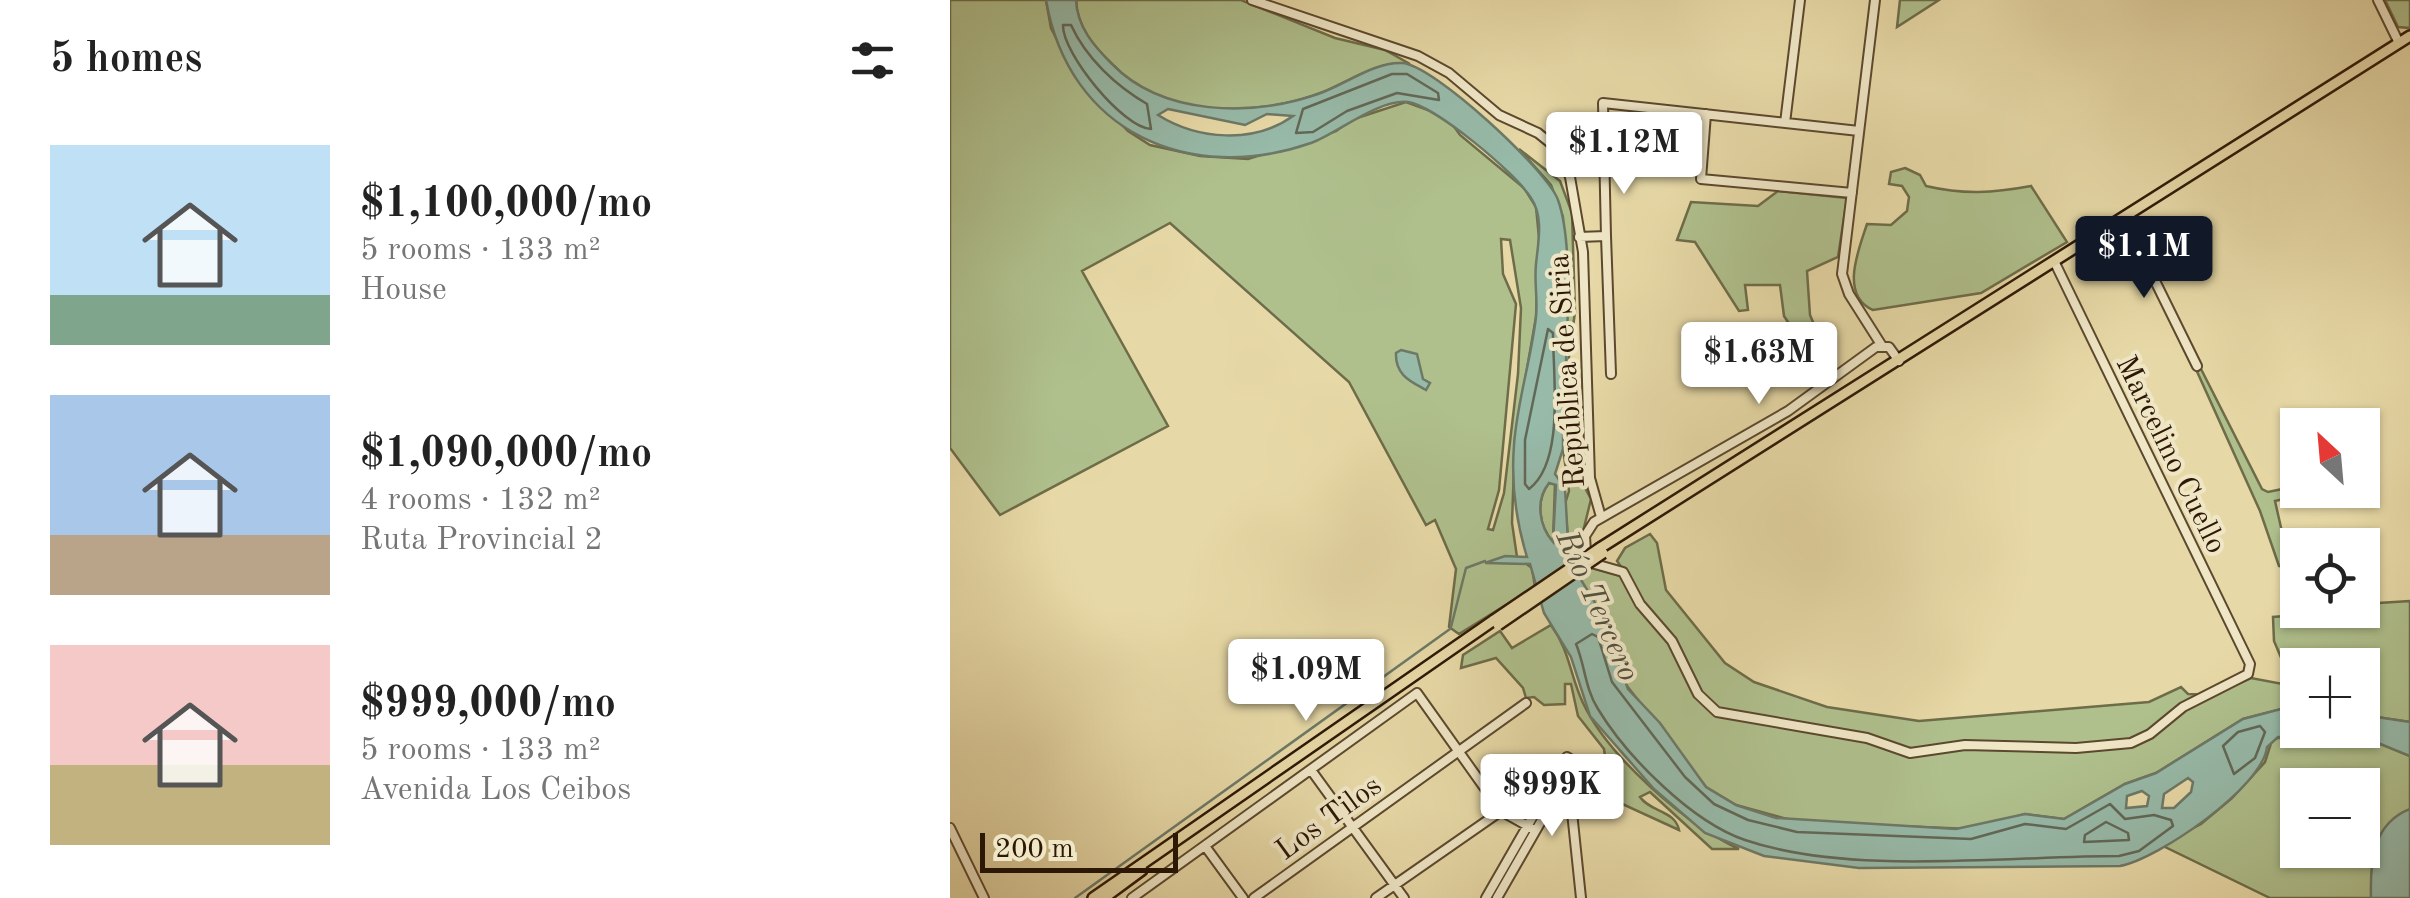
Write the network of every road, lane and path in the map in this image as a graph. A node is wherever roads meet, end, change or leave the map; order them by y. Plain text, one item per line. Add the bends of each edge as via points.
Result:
1 (1252, 0) edge
2 (1800, 0) edge
3 (1875, 0) edge
4 (2378, 0) edge
5 (2410, 36) edge
6 (2399, 43) junction
7 (1706, 114) junction
8 (1785, 123) junction
9 (1859, 132) junction
10 (1852, 193) junction
11 (2124, 218) junction
12 (1579, 236) junction
13 (1606, 236) junction
14 (2055, 263) junction
15 (1882, 346) junction
16 (1899, 361) junction
17 (2198, 366) dead end
18 (1611, 374) dead end
19 (1602, 517) junction
20 (1586, 552) dead end
21 (1595, 564) dead end
22 (1526, 703) dead end
23 (1458, 751) junction
24 (1311, 770) junction
25 (1568, 774) junction
26 (1218, 810) junction
27 (1501, 811) junction
28 (1353, 827) junction
29 (950, 828) edge
30 (1530, 828) junction
31 (1204, 846) junction
32 (1394, 885) junction
33 (981, 897) edge
34 (1093, 898) edge
35 (1104, 898) edge
36 (1132, 898) edge
37 (1242, 898) edge
38 (1254, 898) edge
39 (1376, 898) edge
40 (1404, 898) edge
41 (1486, 898) edge
42 (1498, 898) edge
43 (1581, 898) edge

1 - 12 street, República de Siria via 1418,56 1499,115 1552,142 1570,178
2 - 8 street
3 - 9 street
4 - 6 street
5 - 6 main road
6 - 11 main road
7 - 8 street
7 - 10 street via 1701,179
7 - 13 street via 1603,103
8 - 9 street
9 - 10 street
10 - 15 street via 1844,284
11 - 14 main road
11 - 17 street
12 - 13 street
12 - 19 street, República de Siria via 1590,478
13 - 18 street
14 - 16 main road
14 - 21 street, Marcelino Cuello via 2250,664 2248,674 2131,743 1910,752 1717,712 1698,694 1672,641 1623,572
15 - 16 street
15 - 19 street via 1788,411
16 - 26 main road, bridge via 1646,519
19 - 20 street via 1588,530
22 - 23 street, Los Tilos
23 - 24 street via 1417,693
23 - 27 street
23 - 28 street, Los Tilos
24 - 28 street
24 - 31 street
25 - 30 street
25 - 30 street via 1571,759
25 - 43 street
26 - 34 main road
26 - 35 main road via 1203,828
27 - 30 street
27 - 32 street
28 - 32 street
28 - 38 street, Los Tilos
29 - 33 street
30 - 41 street
30 - 42 street
31 - 36 street
31 - 37 street
32 - 39 street
32 - 40 street

